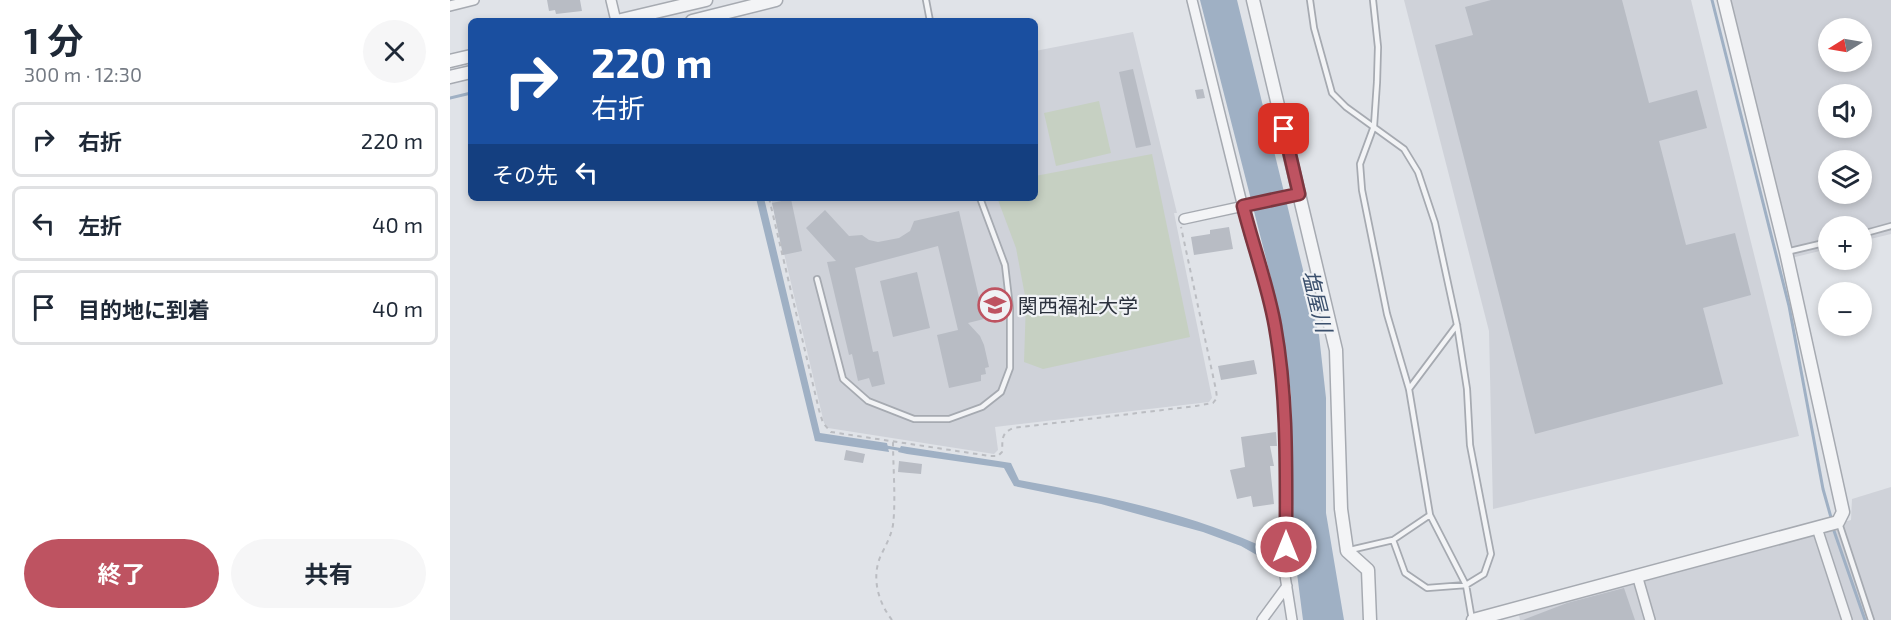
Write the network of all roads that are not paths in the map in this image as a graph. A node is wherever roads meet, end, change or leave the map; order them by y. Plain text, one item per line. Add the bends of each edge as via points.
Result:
1 (474, 0) edge
2 (611, 0) edge
3 (776, 0) edge
4 (926, 0) edge
5 (1192, 0) edge
6 (1253, 0) edge
7 (1310, 0) edge
8 (1373, 0) edge
9 (1724, 0) edge
10 (699, 1) edge
11 (450, 6) edge
12 (616, 18) edge
13 (629, 18) edge
14 (698, 18) edge
15 (706, 18) edge
16 (929, 18) edge
17 (468, 57) edge
18 (450, 61) edge
19 (468, 73) edge
20 (450, 77) edge
21 (1374, 126) junction
22 (1299, 194) junction
23 (981, 201) edge
24 (1243, 206) junction
25 (1184, 219) road end
26 (1891, 226) edge
27 (1872, 231) edge
28 (1818, 244) edge
29 (1786, 252) junction
30 (817, 279) dead end
31 (1457, 325) junction
32 (1409, 389) junction
33 (1430, 515) junction
34 (1838, 522) junction
35 (1817, 528) junction
36 (1393, 540) junction
37 (1347, 551) junction
38 (1636, 576) junction
39 (1466, 585) junction
40 (1287, 586) junction
41 (1262, 620) edge
42 (1292, 620) edge
43 (1370, 620) edge
44 (1472, 620) edge
45 (1650, 620) edge
46 (1847, 620) edge
47 (1872, 620) edge

1 - 11 street
2 - 12 street
3 - 15 street
4 - 16 lane
5 - 24 street
6 - 22 street
7 - 21 lane via 1332,93
8 - 21 lane via 1378,47
9 - 29 street
10 - 13 street
10 - 14 street
17 - 18 street
19 - 20 street
21 - 31 lane via 1404,149 1418,172 1435,223
21 - 32 lane via 1360,164 1362,190 1388,314
22 - 24 street
22 - 37 street via 1336,350 1341,509
23 - 30 lane via 1005,265 1010,308 1010,368 1001,392 982,407 949,419 914,419 868,401 843,379
24 - 25 street
24 - 40 street via 1271,304 1284,395
26 - 27 lane
28 - 29 lane
29 - 34 street via 1843,512
31 - 32 lane
31 - 39 lane via 1467,389 1470,445 1491,554 1484,574
32 - 33 lane
33 - 36 lane
33 - 39 lane
34 - 35 street
34 - 47 lane
35 - 38 street
35 - 46 street
36 - 37 lane
36 - 39 lane via 1405,573 1427,588
37 - 43 street via 1368,570
38 - 44 street
38 - 45 street
39 - 44 lane
40 - 41 street
40 - 42 street

